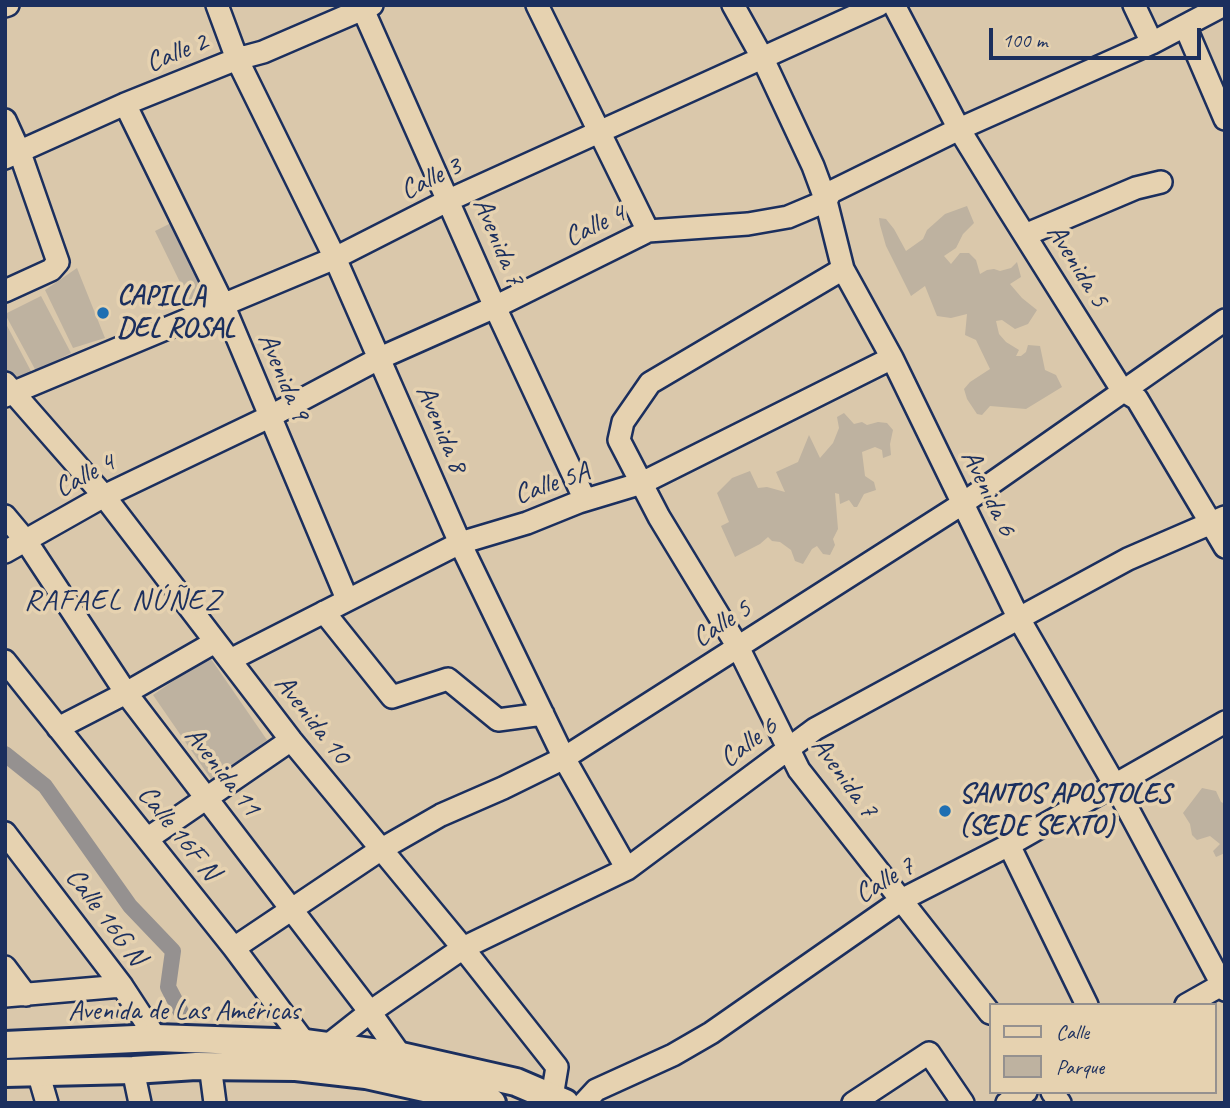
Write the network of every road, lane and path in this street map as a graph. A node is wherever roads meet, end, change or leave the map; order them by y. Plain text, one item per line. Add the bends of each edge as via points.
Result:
1 (217, 5) edge
2 (537, 5) edge
3 (733, 5) edge
4 (879, 5) edge
5 (894, 5) edge
6 (1133, 5) edge
7 (1224, 5) edge
8 (365, 7) edge
9 (1185, 26) junction
10 (1152, 43) junction
11 (237, 59) junction
12 (763, 59) junction
13 (125, 104) junction
14 (1225, 119) edge
15 (5, 120) edge
16 (959, 129) junction
17 (601, 133) junction
18 (13, 156) edge
19 (1161, 182) dead end
20 (449, 200) junction
21 (826, 201) junction
22 (648, 231) junction
23 (1025, 235) junction
24 (335, 258) junction
25 (844, 269) junction
26 (5, 291) edge
27 (223, 304) junction
28 (495, 307) junction
29 (1225, 320) edge
30 (380, 358) junction
31 (892, 358) junction
32 (7, 390) edge
33 (1122, 390) junction
34 (270, 417) junction
35 (642, 483) junction
36 (104, 496) junction
37 (585, 500) junction
38 (962, 504) junction
39 (5, 516) edge
40 (1218, 521) edge
41 (26, 541) junction
42 (460, 543) junction
43 (1225, 547) edge
44 (5, 552) edge
45 (347, 599) junction
46 (324, 612) junction
47 (1018, 617) junction
48 (215, 642) junction
49 (738, 647) junction
50 (230, 660) junction
51 (5, 661) edge
52 (125, 693) junction
53 (543, 715) junction
54 (1225, 722) edge
55 (58, 728) junction
56 (291, 740) junction
57 (788, 748) junction
58 (564, 758) junction
59 (1116, 787) junction
60 (207, 798) junction
61 (5, 833) edge
62 (147, 839) junction
63 (1009, 845) junction
64 (380, 850) junction
65 (627, 869) junction
66 (903, 900) junction
67 (292, 909) junction
68 (234, 948) junction
69 (463, 948) junction
70 (5, 967) edge
71 (122, 986) junction
72 (1224, 986) edge
73 (15, 995) edge
74 (1086, 1003) edge
75 (1190, 1003) edge
76 (988, 1010) edge
77 (370, 1012) junction
78 (156, 1038) junction
79 (191, 1038) junction
80 (316, 1044) junction
81 (5, 1045) edge
82 (401, 1056) junction
83 (203, 1066) junction
84 (145, 1069) junction
85 (38, 1072) junction
86 (5, 1073) edge
87 (1023, 1094) edge
88 (559, 1100) edge
89 (47, 1103) edge
90 (140, 1103) edge
91 (215, 1103) edge
92 (492, 1103) edge
93 (584, 1103) edge
94 (853, 1103) edge
95 (963, 1103) edge
96 (1007, 1103) edge

1 - 11 street, Avenida 8
2 - 17 street
3 - 12 street, Avenida 6
4 - 12 street, Calle 3
5 - 16 street, Avenida 5
6 - 10 street
7 - 9 street, Calle 4
8 - 11 street, Calle 2
8 - 20 street, Avenida 7
9 - 10 street, Calle 4
9 - 14 street
10 - 16 street, Calle 4
11 - 13 street, Calle 2
11 - 24 street, Avenida 8
12 - 17 street, Calle 3
12 - 21 street, Avenida 6
13 - 18 street, Calle 2
13 - 27 street, Avenida 9
15 - 18 street
16 - 21 street, Calle 4 via 831,192
16 - 23 street, Avenida 5
17 - 20 street, Calle 3
17 - 22 street
18 - 26 street via 58,262 51,270
19 - 23 street
20 - 24 street, Calle 3
20 - 28 street, Avenida 7
21 - 22 street, Calle 4 via 788,217 748,224
21 - 25 street, Avenida 6
22 - 28 street, Calle 4
23 - 33 street, Avenida 5
24 - 27 street, Calle 3
24 - 30 street, Avenida 8
25 - 31 street, Avenida 6
25 - 35 street, Avenida 7 via 650,383 623,422 619,440
27 - 32 street, Calle 3
27 - 34 street, Avenida 9
28 - 30 street, Calle 4
28 - 37 street, Avenida 7
29 - 33 street, Calle 5
30 - 34 street, Calle 4
30 - 42 street, Avenida 8
31 - 35 street, Calle 5A
31 - 38 street, Avenida 6
32 - 36 street, Avenida 10
33 - 38 street, Calle 5
33 - 40 street, Avenida 5 via 1137,399
34 - 36 street, Calle 4
34 - 45 street, Avenida 9
35 - 37 street, Calle 5A
35 - 49 street, Avenida 7
36 - 41 street, Calle 4
36 - 48 street, Avenida 10
37 - 42 street, Calle 5A
38 - 47 street, Avenida 6
38 - 49 street, Calle 5
39 - 41 street, Avenida 11
40 - 43 street, Avenida 5
40 - 47 street, Calle 6 via 1128,559
41 - 44 street, Calle 4
41 - 52 street, Avenida 11
42 - 45 street, Calle 5A
42 - 53 street, Avenida 8
45 - 46 street, Calle 5A
46 - 50 street, Calle 5A
46 - 53 street via 392,697 447,679 498,720
47 - 57 street, Calle 6
47 - 59 street, Avenida 6
48 - 50 street, Avenida 10
48 - 52 street
49 - 57 street, Avenida 7
49 - 58 street, Calle 5
50 - 56 street, Avenida 10
51 - 55 street, Calle 16F N
52 - 55 street
52 - 60 street, Avenida 11
53 - 58 street, Avenida 8
54 - 59 street, Calle 7
55 - 62 street, Calle 16F N
56 - 60 street
56 - 64 street, Avenida 10
57 - 65 street, Calle 6
57 - 66 street, Avenida 7 via 799,769
58 - 64 street, Calle 5 via 441,815
58 - 65 street, Avenida 8
59 - 63 street, Calle 7
59 - 72 street, Avenida 6
60 - 62 street
60 - 67 street, Avenida 11
61 - 71 street, Calle 16G N
62 - 68 street, Calle 16F N
63 - 66 street, Calle 7
63 - 74 street
64 - 67 street, Calle 5
64 - 69 street, Avenida 10
65 - 69 street, Calle 6
66 - 76 street, Avenida 7
66 - 93 street, Calle 7 via 711,1033 596,1090
67 - 68 street, Calle 5
67 - 77 street, Avenida 11
68 - 80 street, Calle 16F N
69 - 77 street, Calle 6
69 - 88 street, Avenida 10 via 557,1067
70 - 73 street
71 - 73 street
71 - 78 street, Calle 16G N
72 - 75 street
77 - 80 street, Calle 6
77 - 82 street, Avenida 11
78 - 79 main road, Avenida de Las Américas
78 - 81 main road, Avenida de Las Américas
78 - 84 main road via 164,1052 163,1061
79 - 80 main road, Avenida de Las Américas
79 - 83 main road via 186,1053
80 - 82 main road, Avenida de Las Américas
82 - 88 main road, Avenida de Las Américas via 516,1082
83 - 84 main road, Avenida de Las Américas
83 - 91 street
83 - 92 main road, Avenida de Las Américas via 296,1067 366,1075
84 - 85 main road, Avenida de Las Américas
84 - 90 street
85 - 86 main road, Avenida de Las Américas
85 - 89 street
87 - 96 street
94 - 95 street via 929,1053

